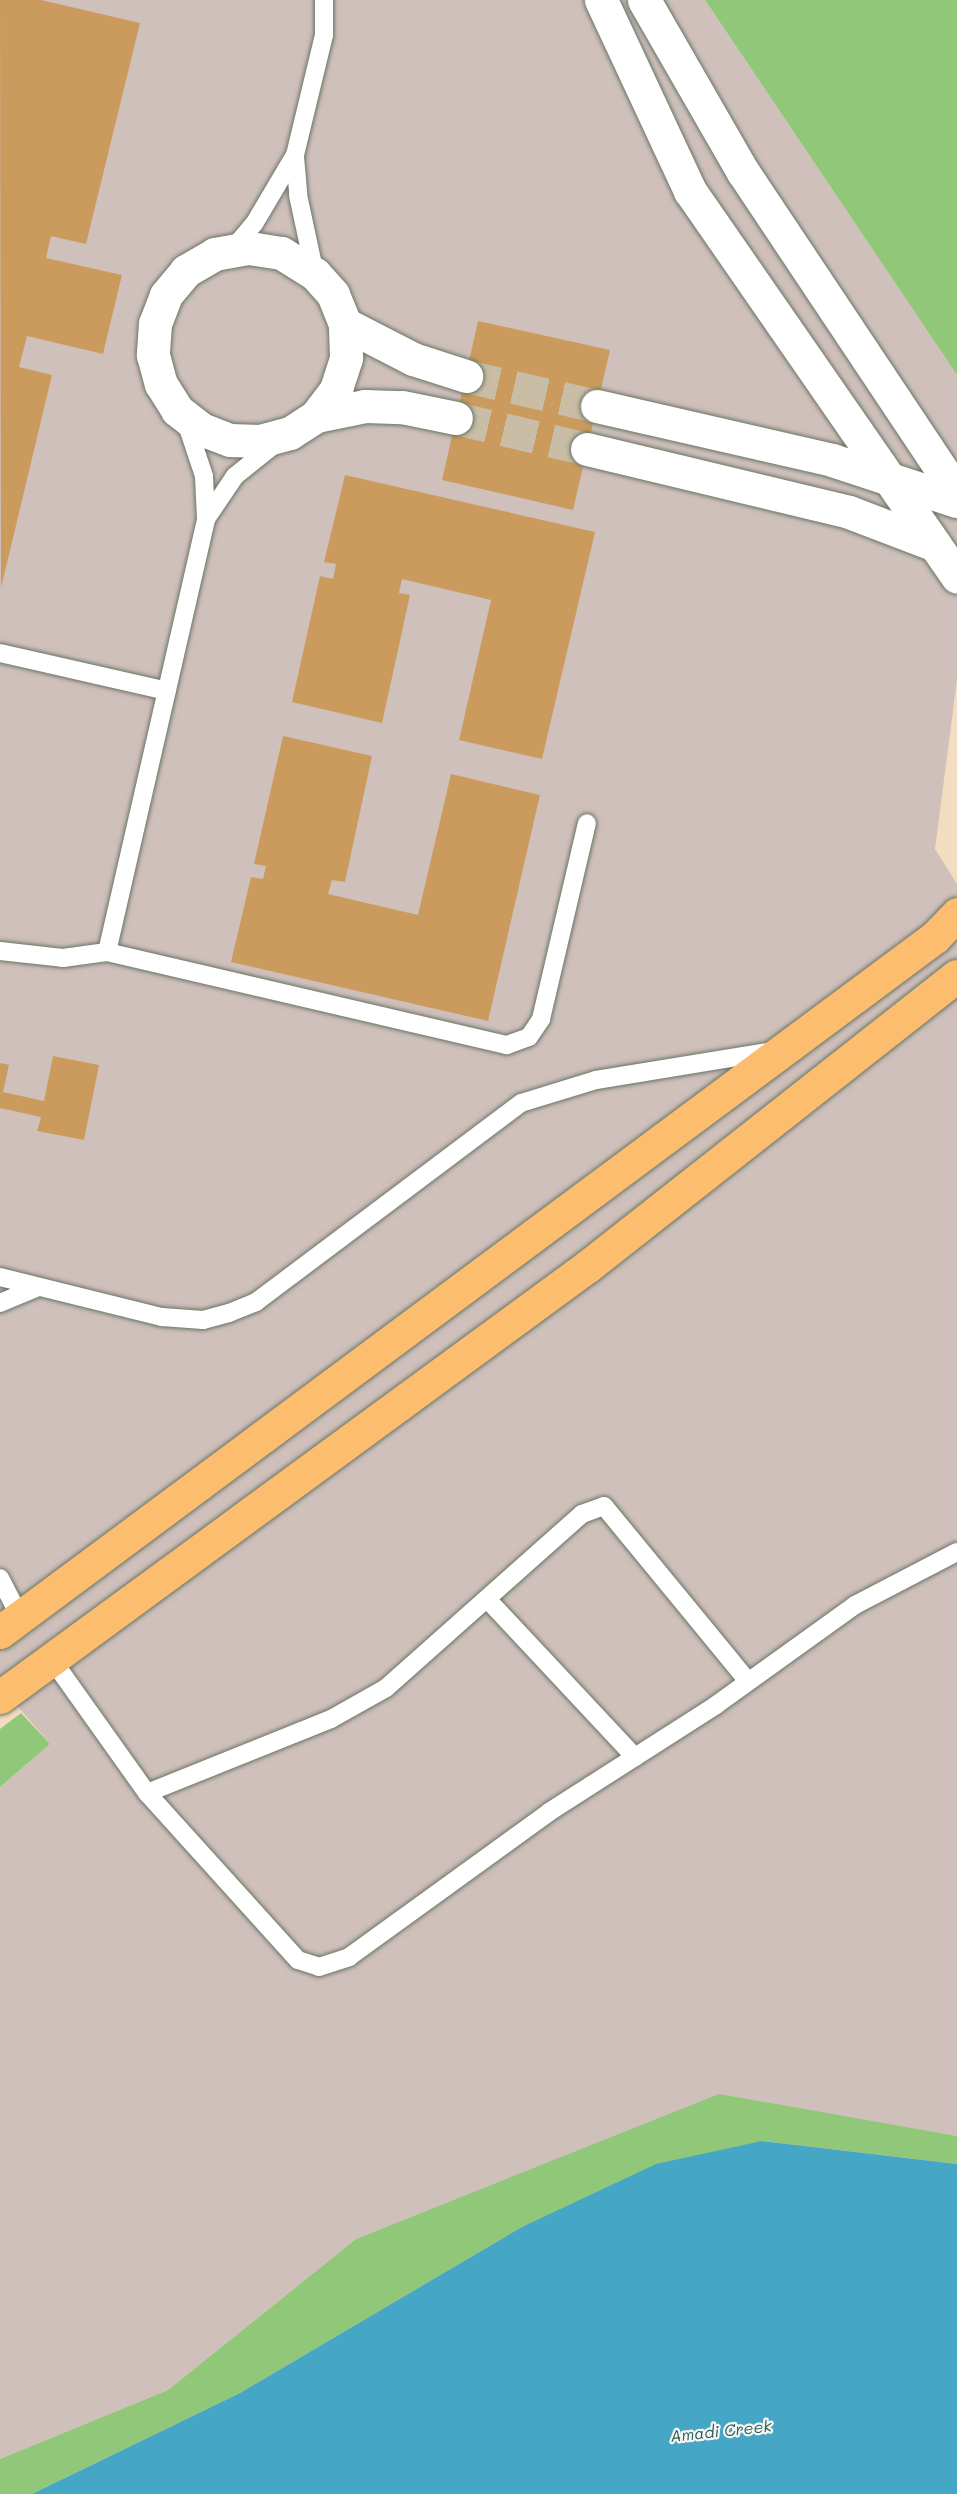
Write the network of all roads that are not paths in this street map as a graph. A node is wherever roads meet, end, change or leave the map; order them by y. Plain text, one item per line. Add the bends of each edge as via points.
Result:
1 (324, 0) edge
2 (601, 0) edge
3 (644, 0) edge
4 (295, 155) junction
5 (231, 251) junction
6 (315, 274) junction
7 (345, 324) junction
8 (466, 376) tunnel mouth
9 (597, 406) tunnel mouth
10 (183, 414) junction
11 (456, 418) tunnel mouth
12 (303, 424) junction
13 (587, 449) tunnel mouth
14 (885, 474) junction
15 (957, 493) edge
16 (957, 501) edge
17 (206, 519) junction
18 (935, 546) junction
19 (957, 577) edge
20 (0, 652) edge
21 (167, 691) junction
22 (587, 823) dead end
23 (957, 914) edge
24 (0, 951) edge
25 (106, 952) junction
26 (957, 975) edge
27 (784, 1050) junction
28 (0, 1277) edge
29 (39, 1287) junction
30 (0, 1304) edge
31 (957, 1552) edge
32 (0, 1578) edge
33 (488, 1600) junction
34 (10, 1624) edge
35 (51, 1659) junction
36 (748, 1681) junction
37 (0, 1697) edge
38 (635, 1757) junction
39 (147, 1793) junction

1 - 4 lane via 324,35
2 - 14 street via 690,191
3 - 15 street via 743,172
4 - 5 lane via 259,216
4 - 6 lane via 297,195
5 - 6 street via 280,253
5 - 10 street via 186,272 166,295 155,324 153,355 160,384
6 - 7 street via 333,294
7 - 8 street via 413,359
7 - 12 street via 346,358 336,389
9 - 14 street
10 - 12 street via 230,440 260,441
10 - 17 lane via 197,447
11 - 12 street via 374,406
12 - 17 lane via 235,476
13 - 18 street via 849,512
14 - 16 street
14 - 18 street
17 - 21 lane
18 - 19 street
20 - 21 lane
21 - 25 lane
22 - 25 lane via 541,1019 529,1037 507,1045
23 - 27 main road via 935,937
24 - 25 lane via 63,958
26 - 35 main road via 588,1266
27 - 29 lane via 596,1080 520,1103 256,1302 229,1313 203,1320 162,1317
27 - 34 main road
28 - 29 lane
29 - 30 lane
31 - 36 lane via 855,1605
32 - 34 lane
33 - 36 lane via 582,1514 604,1506
33 - 38 lane
33 - 39 lane via 386,1688 340,1714
35 - 37 main road
35 - 39 lane
36 - 38 lane
38 - 39 lane via 349,1957 320,1968 298,1960

